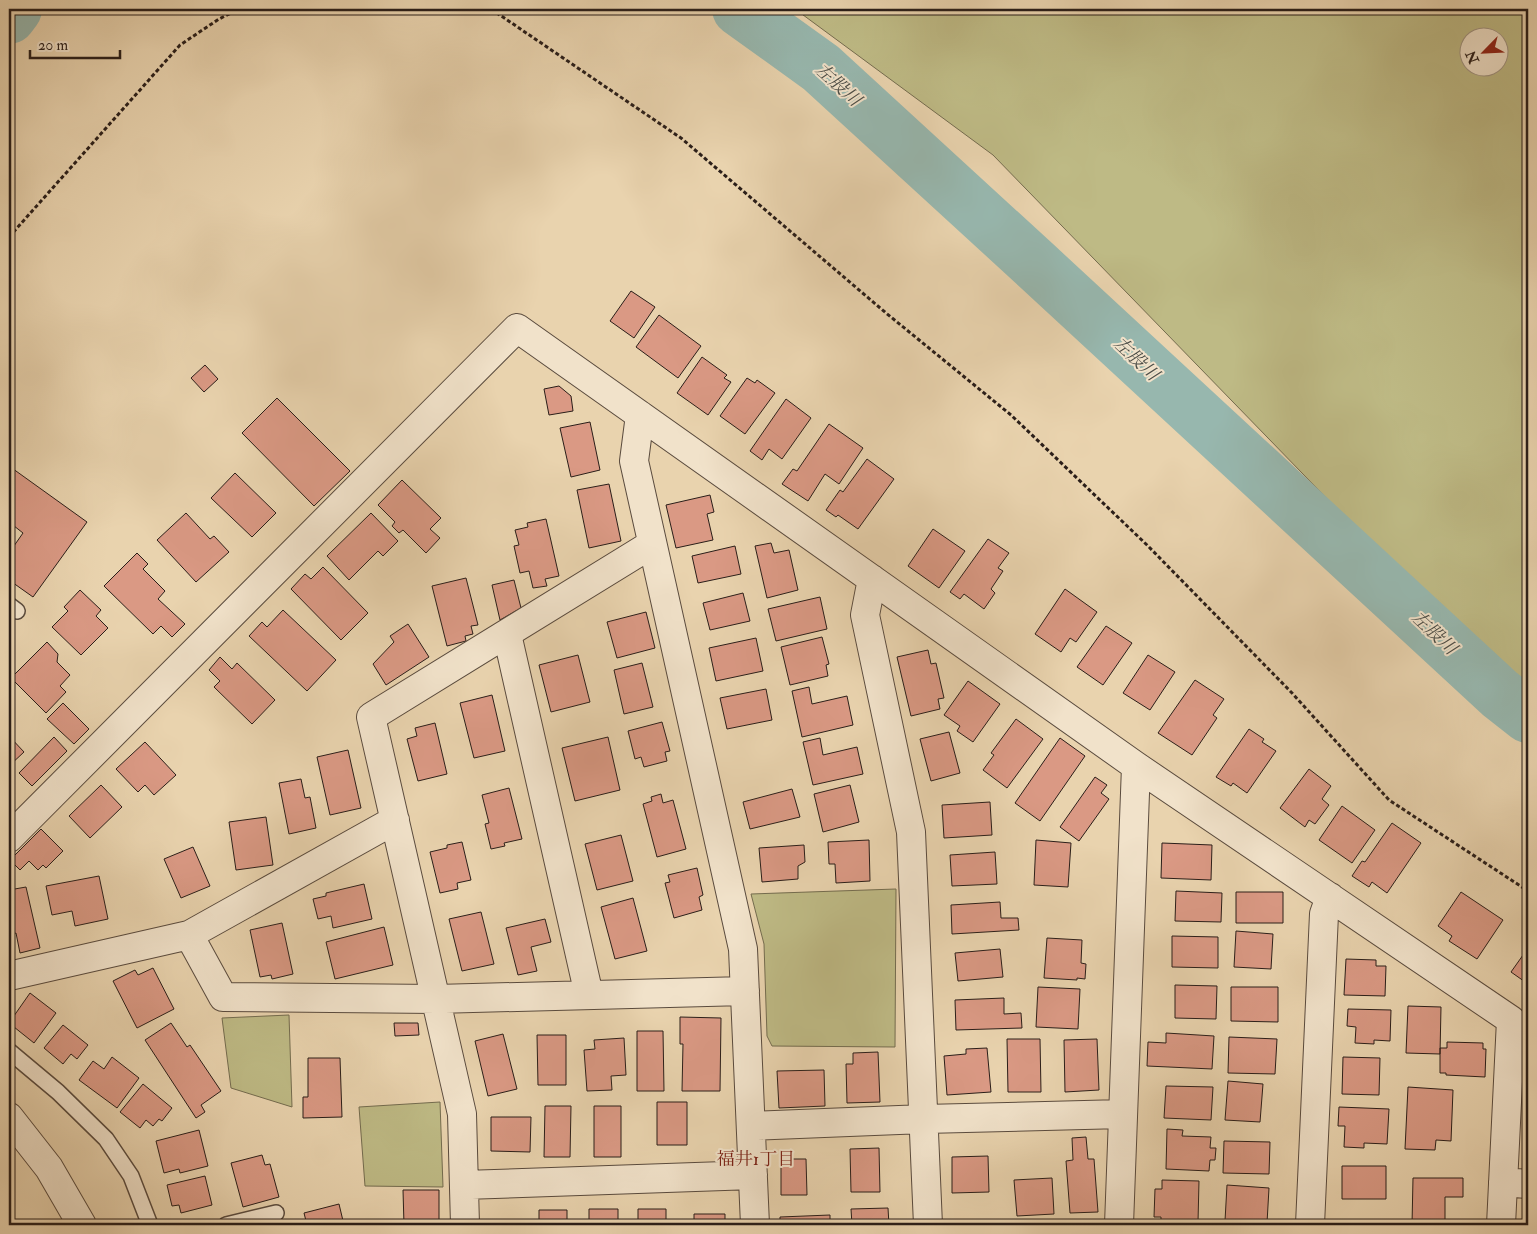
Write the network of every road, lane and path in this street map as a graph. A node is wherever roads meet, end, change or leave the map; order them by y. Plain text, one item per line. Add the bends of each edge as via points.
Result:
1 (239, 9) edge
2 (491, 9) edge
3 (9, 237) edge
4 (640, 415) junction
5 (652, 544) junction
6 (872, 580) junction
7 (507, 634) junction
8 (1136, 766) junction
9 (395, 820) junction
10 (9, 838) edge
11 (1528, 891) edge
12 (1330, 897) junction
13 (189, 935) junction
14 (9, 976) edge
15 (746, 991) junction
16 (589, 995) junction
17 (436, 999) junction
18 (9, 1051) edge
19 (1123, 1114) junction
20 (9, 1117) edge
21 (924, 1119) junction
22 (751, 1126) junction
23 (753, 1175) junction
24 (1516, 1183) edge
25 (464, 1185) junction
26 (276, 1213) dead end
27 (82, 1225) edge
28 (150, 1225) edge
29 (226, 1225) edge
30 (465, 1225) edge
31 (755, 1225) edge
32 (928, 1225) edge
33 (1119, 1225) edge
34 (1310, 1225) edge
35 (1501, 1225) edge

1 - 3 path via 180,45
2 - 11 path via 681,138 1011,415 1147,545 1292,692 1389,800
4 - 5 street via 634,461
4 - 6 street
4 - 10 street via 517,328
5 - 7 street
5 - 15 street via 743,949
6 - 8 street
6 - 21 street via 865,615 911,832
7 - 9 street via 372,717
7 - 16 street
8 - 12 street
8 - 19 street
9 - 13 street
9 - 17 street
12 - 24 street via 1511,1020
12 - 34 street via 1324,914
13 - 14 street
13 - 17 street via 223,997
15 - 16 street
15 - 22 street
16 - 17 street
17 - 25 street via 462,1114
18 - 28 lane via 58,1092 106,1139 131,1176
19 - 21 street
19 - 33 street
20 - 27 street via 49,1168
21 - 22 street
21 - 32 street
22 - 23 street
23 - 25 street
23 - 31 street
24 - 35 street
25 - 30 street
26 - 29 lane

